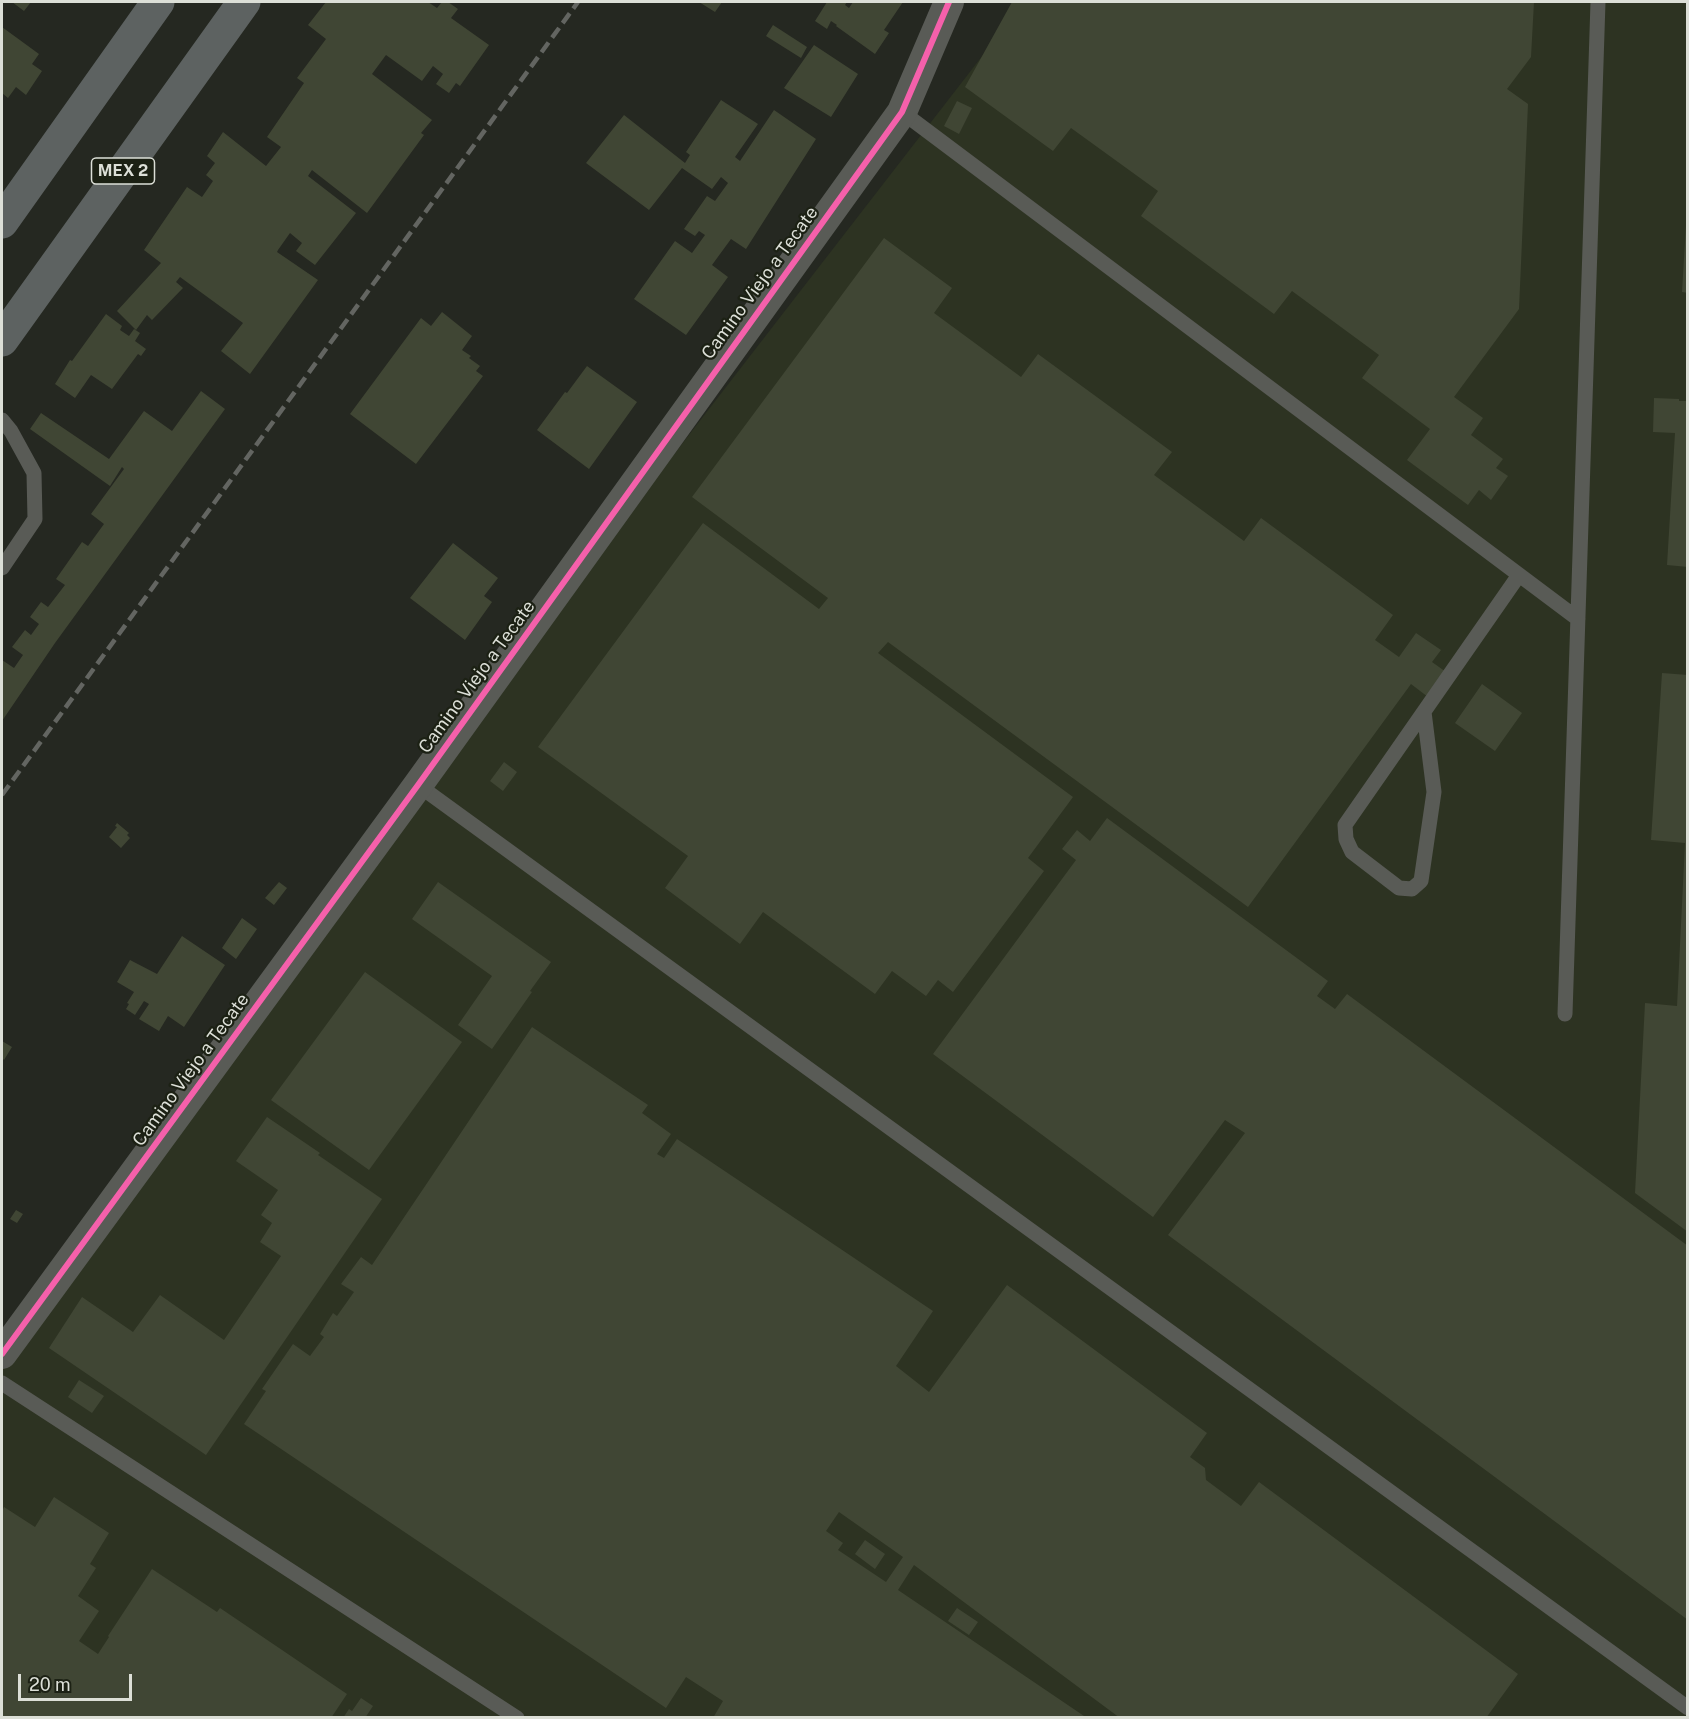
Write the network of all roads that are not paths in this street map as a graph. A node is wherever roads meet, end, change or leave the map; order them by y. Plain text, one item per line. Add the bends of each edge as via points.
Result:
1 (158, 2) edge
2 (244, 2) edge
3 (949, 2) edge
4 (1598, 2) edge
5 (902, 112) junction
6 (2, 222) edge
7 (2, 340) edge
8 (2, 420) edge
9 (2, 568) edge
10 (1519, 575) junction
11 (1578, 619) junction
12 (1424, 712) junction
13 (418, 785) junction
14 (1565, 1014) dead end
15 (2, 1354) edge
16 (2, 1383) edge
17 (1688, 1708) edge
18 (517, 1718) edge

1 - 6 main road
2 - 7 main road, MEX 2
3 - 5 street, Camino Viejo a Tecate
4 - 11 lane
5 - 10 lane
5 - 13 street, Camino Viejo a Tecate
8 - 9 lane via 34,473 35,519
10 - 11 lane
10 - 12 lane
11 - 14 lane
12 - 12 lane via 1345,825 1352,852 1399,888 1412,889 1422,881 1434,792
13 - 15 street, Camino Viejo a Tecate
13 - 17 lane
16 - 18 lane

